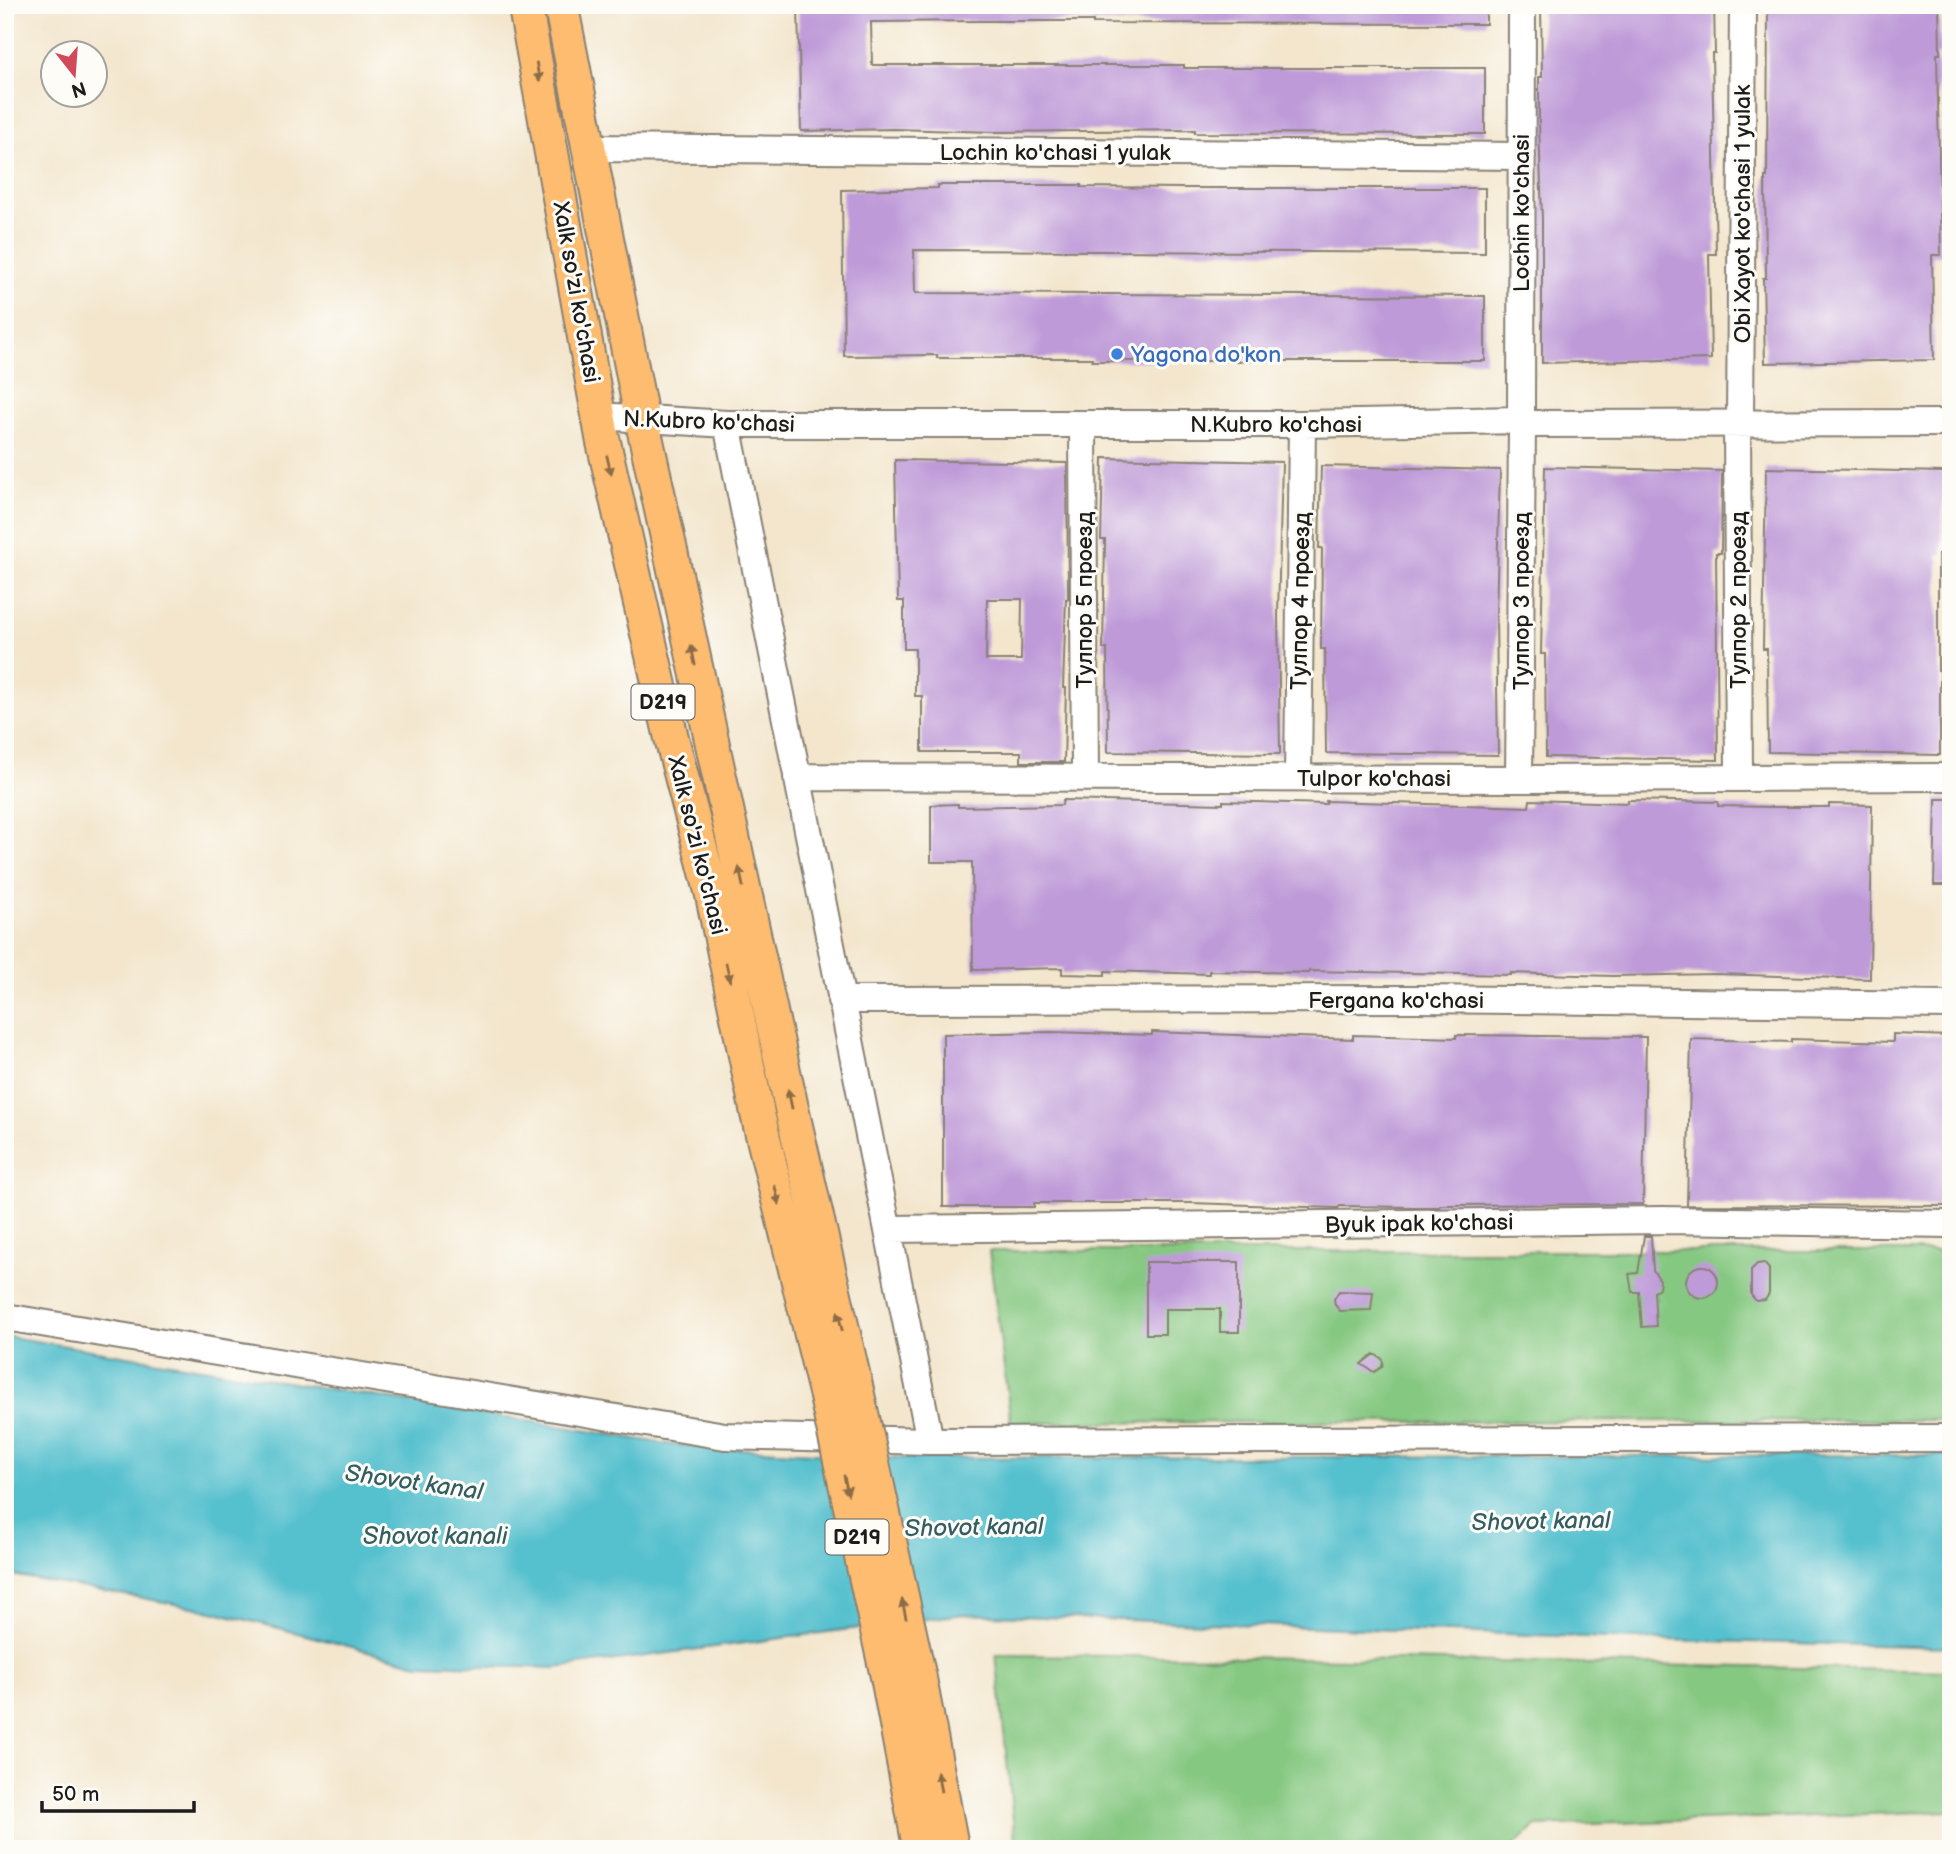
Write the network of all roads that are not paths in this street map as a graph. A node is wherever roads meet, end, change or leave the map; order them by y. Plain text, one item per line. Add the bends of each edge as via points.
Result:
1 (525, 5) edge
2 (561, 5) edge
3 (1522, 5) edge
4 (1743, 5) edge
5 (588, 148) junction
6 (1522, 156) junction
7 (598, 416) junction
8 (642, 420) junction
9 (1521, 422) junction
10 (1738, 423) junction
11 (1951, 423) edge
12 (727, 424) junction
13 (1083, 424) junction
14 (1302, 424) junction
15 (797, 777) junction
16 (1085, 777) junction
17 (1739, 777) junction
18 (1951, 777) edge
19 (1298, 778) junction
20 (1520, 779) junction
21 (841, 1000) junction
22 (1951, 1005) edge
23 (1951, 1224) edge
24 (888, 1228) junction
25 (5, 1317) edge
26 (841, 1391) junction
27 (1951, 1438) edge
28 (930, 1441) junction
29 (904, 1678) junction
30 (920, 1849) edge
31 (952, 1849) edge

1 -> 7 main road, Xalk so'zi ko'chasi / D219
2 - 5 main road, Xalk so'zi ko'chasi / D219
3 - 6 street, Lochin ko'chasi
4 - 10 street, Obi Xayot ko'chasi 1 yulak
5 - 6 street, Lochin ko'chasi 1 yulak
5 - 8 main road, Xalk so'zi ko'chasi / D219
6 - 9 street, Lochin ko'chasi
7 - 8 street, N.Kubro ko'chasi
7 -> 26 main road, Xalk so'zi ko'chasi / D219 via 712,893 758,1116
8 - 12 street, N.Kubro ko'chasi
26 -> 8 main road, Xalk so'zi ko'chasi / D219 via 793,1115
9 - 10 street, N.Kubro ko'chasi
9 - 14 street, N.Kubro ko'chasi
9 - 20 street, Тулпор 3 проезд
10 - 11 street, N.Kubro ko'chasi
10 - 17 street, Тулпор 2 проезд
12 - 13 street, N.Kubro ko'chasi
12 - 15 street
13 - 14 street, N.Kubro ko'chasi
13 - 16 street, Тулпор 5 проезд
14 - 19 street, Тулпор 4 проезд
15 - 16 street, Tulpor ko'chasi
15 - 21 street
16 - 19 street, Tulpor ko'chasi
17 - 18 street, Tulpor ko'chasi
17 - 20 street, Tulpor ko'chasi
19 - 20 street, Tulpor ko'chasi
21 - 22 street, Fergana ko'chasi via 1416,999
21 - 24 street
23 - 24 street, Byuk ipak ko'chasi via 1663,1220
24 - 28 street
25 - 28 street via 725,1436
26 - 29 main road, D219, bridge
27 - 28 street
29 - 30 main road, D219
31 -> 29 main road, D219

